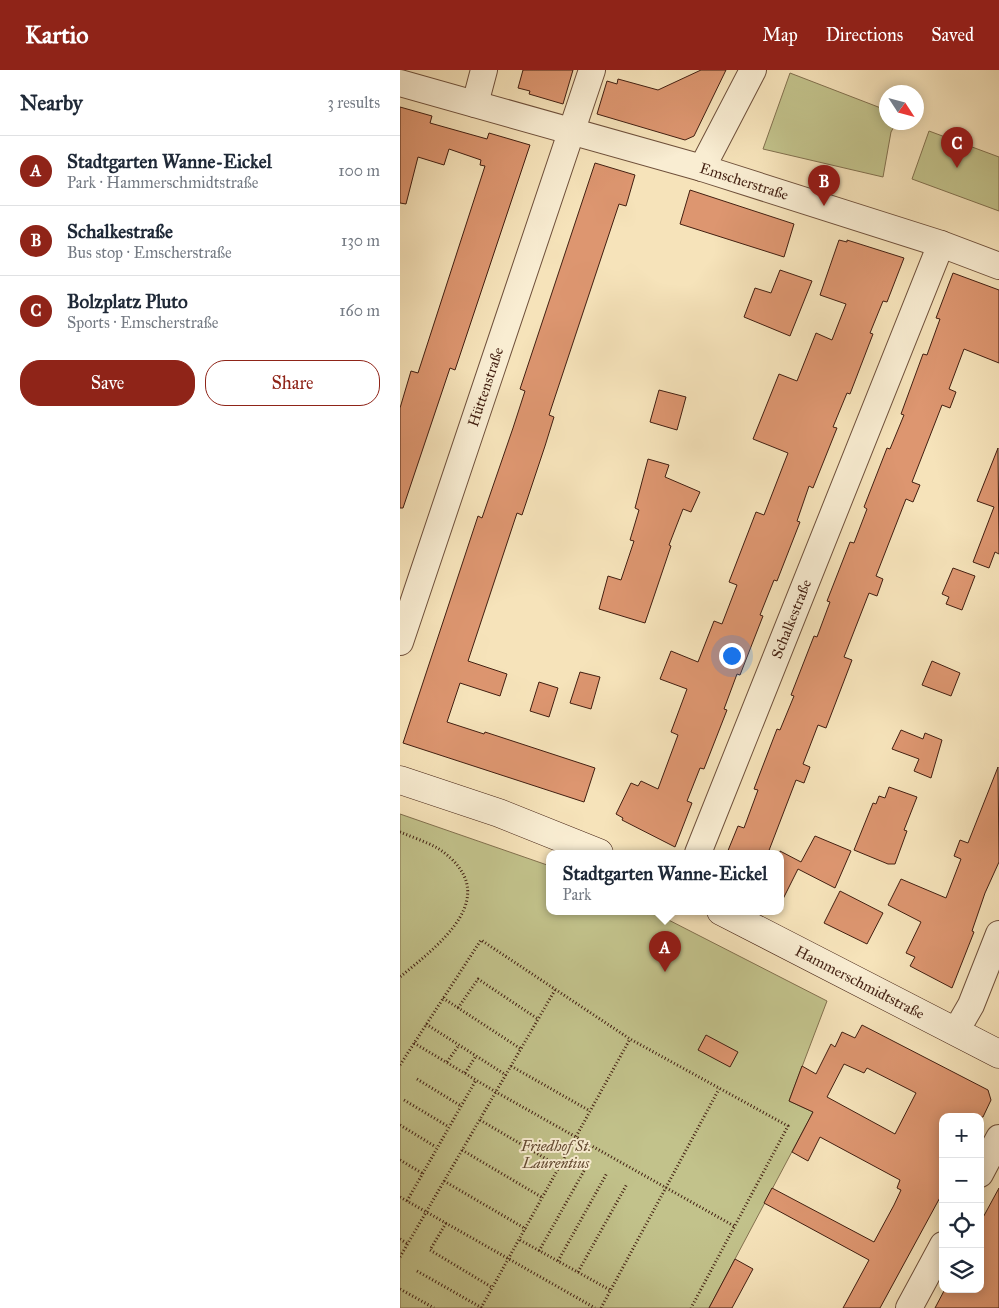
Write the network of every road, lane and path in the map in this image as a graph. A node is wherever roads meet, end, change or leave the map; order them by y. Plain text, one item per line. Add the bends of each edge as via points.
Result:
1 (484, 70) edge
2 (592, 70) edge
3 (753, 70) edge
4 (400, 84) edge
5 (474, 104) junction
6 (571, 132) junction
7 (702, 168) junction
8 (942, 244) junction
9 (999, 266) edge
10 (400, 642) edge
11 (400, 780) edge
12 (400, 832) edge
13 (592, 850) edge
14 (699, 850) edge
15 (729, 915) edge
16 (999, 934) edge
17 (400, 977) edge
18 (556, 990) junction
19 (443, 998) junction
20 (458, 1008) junction
21 (538, 1020) junction
22 (426, 1024) junction
23 (956, 1031) junction
24 (630, 1039) junction
25 (414, 1043) junction
26 (458, 1045) junction
27 (521, 1049) junction
28 (999, 1054) edge
29 (476, 1056) junction
30 (447, 1062) junction
31 (400, 1065) edge
32 (511, 1066) junction
33 (465, 1073) junction
34 (506, 1075) junction
35 (417, 1079) dead end
36 (476, 1080) junction
37 (719, 1089) junction
38 (496, 1092) junction
39 (404, 1100) dead end
40 (460, 1106) junction
41 (590, 1112) junction
42 (480, 1120) junction
43 (400, 1125) edge
44 (449, 1126) junction
45 (576, 1137) junction
46 (999, 1138) edge
47 (436, 1147) junction
48 (462, 1150) junction
49 (400, 1160) edge
50 (589, 1162) dead end
51 (984, 1166) edge
52 (560, 1167) junction
53 (422, 1173) junction
54 (607, 1173) dead end
55 (444, 1181) junction
56 (627, 1184) dead end
57 (666, 1187) junction
58 (400, 1197) edge
59 (543, 1198) junction
60 (407, 1201) junction
61 (426, 1212) junction
62 (446, 1223) junction
63 (734, 1226) junction
64 (526, 1229) junction
65 (400, 1239) edge
66 (520, 1240) junction
67 (408, 1244) junction
68 (941, 1248) edge
69 (539, 1250) junction
70 (400, 1257) edge
71 (509, 1259) junction
72 (558, 1261) junction
73 (417, 1271) dead end
74 (578, 1272) junction
75 (493, 1288) junction
76 (400, 1289) edge
77 (610, 1290) junction
78 (434, 1308) edge
79 (482, 1308) edge
80 (595, 1308) edge
81 (601, 1308) edge
82 (691, 1308) edge
83 (909, 1308) edge

1 - 5 street
2 - 6 street
3 - 7 street
4 - 5 street, Emscherstraße
5 - 6 street, Emscherstraße
6 - 7 street, Emscherstraße
6 - 10 street, Hüttenstraße
7 - 8 street, Emscherstraße
8 - 9 street, Emscherstraße
8 - 14 street, Schalkestraße
11 - 13 main road via 499,813
12 - 17 path via 438,849 460,868 469,893 464,911 449,932
15 - 23 main road, Hammerschmidtstraße
16 - 23 street via 971,1005
18 - 19 path via 480,940
18 - 21 path
18 - 24 path
19 - 20 path
19 - 22 path
20 - 21 path via 478,979
20 - 27 path
21 - 27 path
22 - 25 path
22 - 26 path
23 - 28 main road, Hammerschmidtstraße
24 - 37 path
24 - 41 path
25 - 30 path
25 - 31 path
26 - 29 path
26 - 30 path
27 - 32 path
29 - 33 path
29 - 34 path
30 - 33 path
32 - 34 path
32 - 41 path
33 - 36 path
34 - 38 path
35 - 40 path
36 - 38 path
36 - 40 path
37 - 57 path
37 - 63 path via 788,1126
38 - 42 path
38 - 45 path
39 - 44 path
40 - 44 path
41 - 45 path
42 - 48 path
42 - 52 path
43 - 47 path
44 - 47 path
45 - 52 path
45 - 57 path
46 - 51 street
47 - 53 path
48 - 55 path
48 - 59 path
49 - 53 path
50 - 69 path
52 - 59 path
53 - 60 path
54 - 72 path
55 - 61 path
55 - 64 path
56 - 74 path
57 - 63 path
57 - 77 path
58 - 60 path
59 - 64 path
60 - 61 path
61 - 62 path
61 - 67 path
62 - 71 path
62 - 75 path via 430,1250
63 - 82 path
64 - 66 path
65 - 67 path
66 - 69 path
66 - 71 path
67 - 70 path
68 - 83 street
69 - 72 path
71 - 75 path
71 - 80 path
72 - 74 path
73 - 79 path
74 - 77 path
75 - 79 path
76 - 78 path
77 - 81 path

